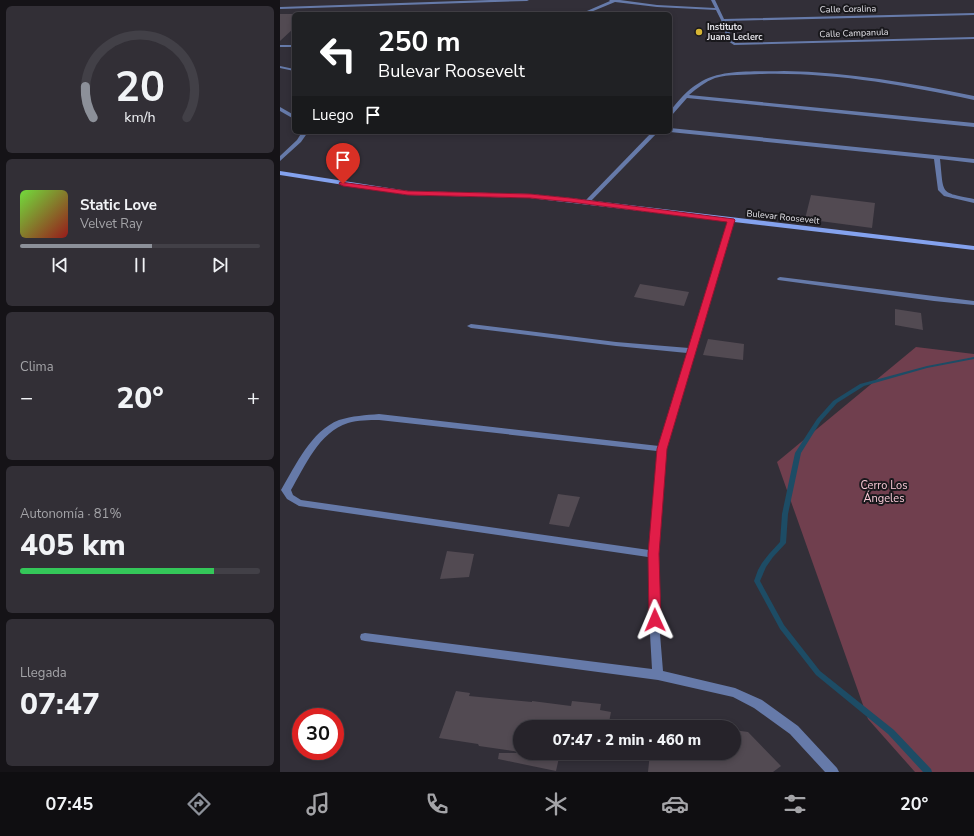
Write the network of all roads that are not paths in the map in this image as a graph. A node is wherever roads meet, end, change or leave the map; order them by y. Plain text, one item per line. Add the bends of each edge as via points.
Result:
1 (527, 0) edge
2 (613, 0) edge
3 (714, 0) edge
4 (318, 7) junction
5 (280, 8) edge
6 (718, 9) junction
7 (315, 12) edge
8 (586, 12) edge
9 (974, 14) edge
10 (723, 20) junction
11 (974, 38) edge
12 (280, 46) edge
13 (292, 46) edge
14 (280, 67) edge
15 (292, 70) edge
16 (974, 91) edge
17 (684, 96) junction
18 (968, 97) junction
19 (974, 98) edge
20 (280, 109) edge
21 (672, 111) edge
22 (292, 116) edge
23 (974, 125) edge
24 (672, 130) edge
25 (303, 134) edge
26 (653, 134) edge
27 (280, 150) edge
28 (289, 151) junction
29 (937, 158) junction
30 (280, 159) edge
31 (974, 161) edge
32 (280, 173) edge
33 (974, 201) edge
34 (587, 202) junction
35 (731, 220) junction
36 (974, 248) edge
37 (780, 279) dead end
38 (974, 302) edge
39 (471, 326) dead end
40 (692, 351) junction
41 (662, 449) junction
42 (653, 554) junction
43 (365, 637) dead end
44 (658, 674) junction
45 (833, 772) edge

1 - 4 street
2 - 6 street via 657,6
2 - 8 street
3 - 6 street
4 - 5 street
4 - 7 street
6 - 10 street
9 - 10 street, Calle Coralina
10 - 11 street, Calle Campanula via 730,41 734,44
12 - 13 street
14 - 15 street
16 - 18 street
17 - 18 street via 706,80 715,77 802,72 873,78
17 - 21 street
17 - 23 street
18 - 19 street
20 - 22 street
24 - 29 street
25 - 28 street
26 - 34 street
27 - 28 street
28 - 30 street
29 - 31 street
29 - 33 street via 940,189 946,195
32 - 34 main road, Bulevar Roosevelt via 408,193 530,196
34 - 35 main road, Bulevar Roosevelt
35 - 36 main road, Bulevar Roosevelt
35 - 40 street
37 - 38 street
39 - 40 street
40 - 41 street
41 - 42 street
41 - 42 street via 378,417 357,419 337,424 320,436 286,490 290,497 298,502
42 - 44 street
43 - 44 street
44 - 45 street via 735,693 758,704 794,730

